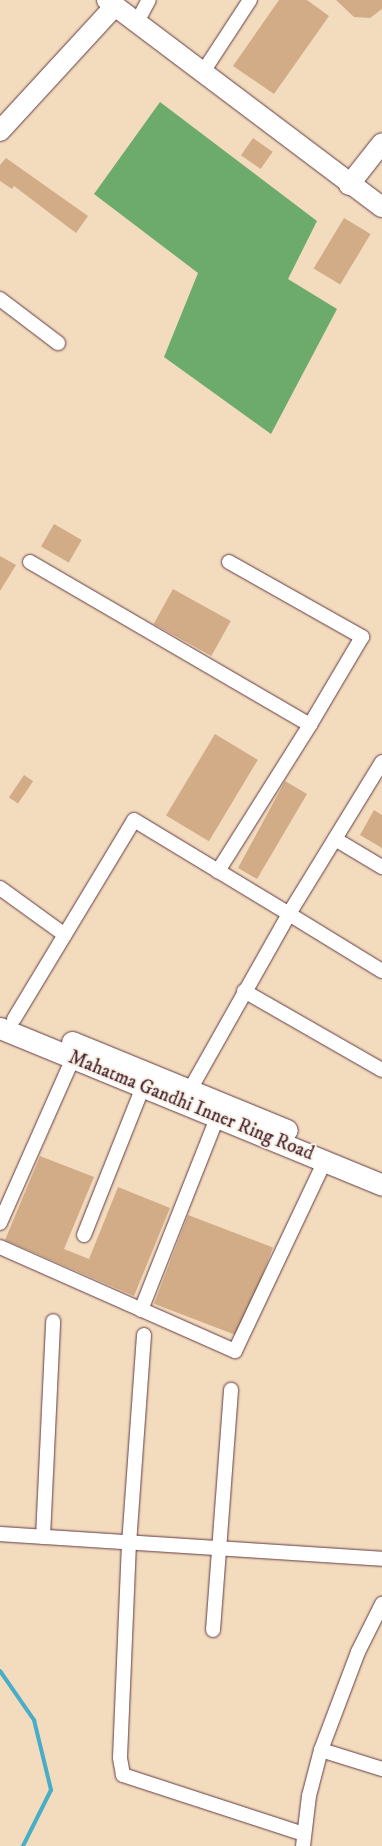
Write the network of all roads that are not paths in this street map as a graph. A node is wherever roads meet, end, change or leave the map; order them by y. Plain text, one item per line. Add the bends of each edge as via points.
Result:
1 (148, 0) edge
2 (250, 0) edge
3 (110, 3) edge
4 (136, 24) junction
5 (203, 72) junction
6 (0, 131) edge
7 (382, 142) edge
8 (349, 185) junction
9 (382, 207) edge
10 (0, 299) edge
11 (58, 343) dead end
12 (30, 562) dead end
13 (230, 562) dead end
14 (310, 725) junction
15 (382, 762) edge
16 (335, 839) junction
17 (382, 867) edge
18 (218, 871) junction
19 (0, 888) edge
20 (289, 914) junction
21 (65, 934) junction
22 (382, 971) edge
23 (244, 991) junction
24 (5, 1020) edge
25 (73, 1058) junction
26 (382, 1070) edge
27 (143, 1087) junction
28 (190, 1090) junction
29 (217, 1118) junction
30 (325, 1161) junction
31 (382, 1170) edge
32 (382, 1185) edge
33 (0, 1224) edge
34 (84, 1236) dead end
35 (0, 1247) edge
36 (141, 1310) junction
37 (52, 1322) dead end
38 (144, 1335) dead end
39 (231, 1390) dead end
40 (0, 1534) edge
41 (43, 1537) junction
42 (129, 1543) junction
43 (218, 1548) junction
44 (382, 1559) edge
45 (382, 1604) edge
46 (213, 1630) dead end
47 (321, 1750) junction
48 (382, 1769) edge
49 (304, 1840) edge

1 - 4 street
2 - 5 street
3 - 4 main road
3 - 6 main road
4 - 5 main road
5 - 8 main road
7 - 8 main road
8 - 9 main road
10 - 11 street
12 - 14 street
13 - 14 street via 362,636
14 - 18 street
15 - 16 street
16 - 17 street
16 - 20 street
18 - 20 street
18 - 21 street via 134,820
19 - 21 street
20 - 22 street
20 - 23 street
21 - 24 street
23 - 26 street
23 - 28 street
24 - 25 main road, Mahatma Gandhi Inner Ring Road
24 - 28 main road, Mahatma Gandhi Inner Ring Road
25 - 27 main road, Mahatma Gandhi Inner Ring Road
25 - 33 street
27 - 29 main road, Mahatma Gandhi Inner Ring Road
27 - 34 street
28 - 31 main road, Mahatma Gandhi Inner Ring Road
29 - 30 main road, Mahatma Gandhi Inner Ring Road
29 - 36 street
30 - 32 main road, Mahatma Gandhi Inner Ring Road
30 - 36 street via 235,1351
35 - 36 street
37 - 41 street
38 - 42 street
39 - 43 street
40 - 41 street
41 - 42 street
42 - 43 street
42 - 49 street via 120,1758 124,1775
43 - 44 street
43 - 46 street
45 - 47 street via 358,1652
47 - 48 street
47 - 49 street

